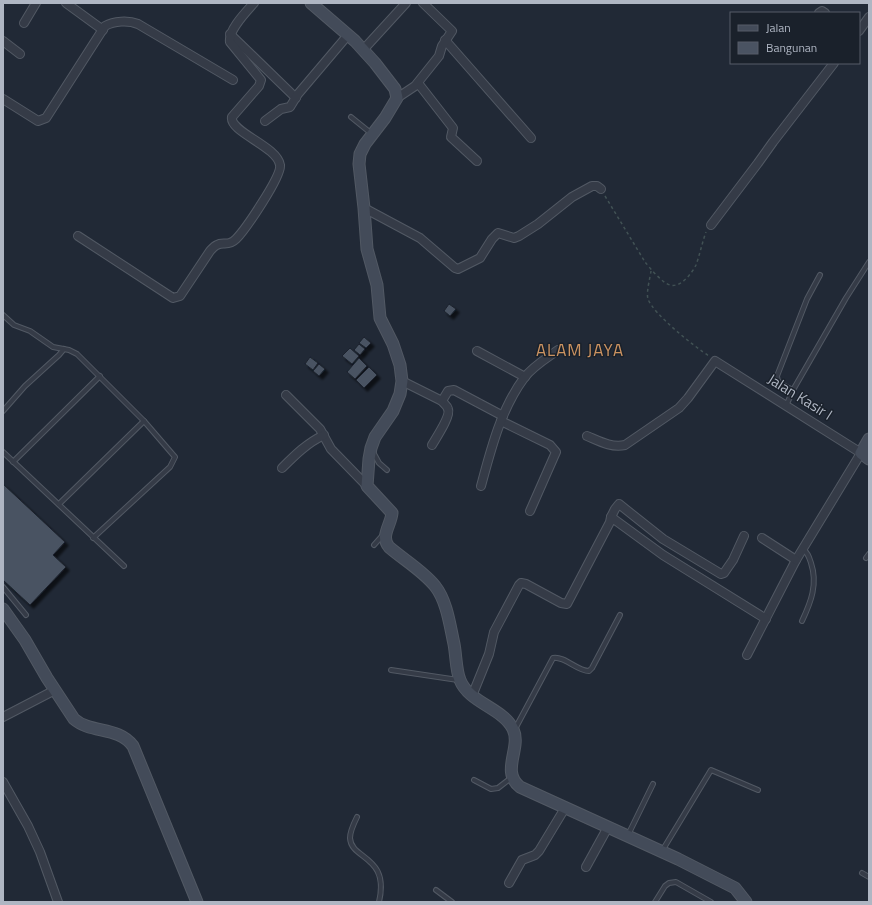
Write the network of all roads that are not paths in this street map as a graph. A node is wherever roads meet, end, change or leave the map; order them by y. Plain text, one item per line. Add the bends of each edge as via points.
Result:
1 (36, 3) edge
2 (66, 3) edge
3 (254, 3) edge
4 (311, 3) edge
5 (406, 3) edge
6 (423, 3) edge
7 (869, 17) edge
8 (24, 23) dead end
9 (102, 30) junction
10 (860, 30) edge
11 (230, 34) junction
12 (348, 35) junction
13 (445, 40) junction
14 (3, 41) edge
15 (363, 50) junction
16 (20, 54) dead end
17 (833, 64) edge
18 (233, 80) dead end
19 (418, 83) junction
20 (296, 98) junction
21 (397, 98) junction
22 (3, 100) edge
23 (351, 116) dead end
24 (265, 121) dead end
25 (372, 134) junction
26 (532, 138) dead end
27 (477, 161) dead end
28 (601, 189) road end
29 (364, 208) junction
30 (710, 225) road end
31 (78, 236) dead end
32 (869, 262) edge
33 (820, 275) dead end
34 (3, 315) edge
35 (64, 349) junction
36 (558, 350) dead end
37 (477, 351) dead end
38 (100, 376) junction
39 (525, 377) junction
40 (402, 381) junction
41 (793, 390) junction
42 (286, 395) dead end
43 (442, 401) junction
44 (786, 406) junction
45 (3, 411) edge
46 (502, 419) junction
47 (144, 421) junction
48 (324, 435) junction
49 (587, 436) dead end
50 (869, 439) edge
51 (432, 445) dead end
52 (371, 448) junction
53 (3, 452) edge
54 (865, 456) edge
55 (12, 462) junction
56 (282, 468) dead end
57 (387, 470) dead end
58 (367, 486) junction
59 (481, 486) dead end
60 (59, 504) junction
61 (530, 510) dead end
62 (611, 518) junction
63 (386, 531) junction
64 (744, 536) dead end
65 (94, 538) junction
66 (762, 538) dead end
67 (374, 545) dead end
68 (803, 549) junction
69 (869, 554) edge
70 (866, 558) dead end
71 (796, 560) junction
72 (124, 566) dead end
73 (3, 587) edge
74 (3, 609) edge
75 (620, 615) dead end
76 (26, 616) dead end
77 (766, 619) junction
78 (802, 621) dead end
79 (747, 655) dead end
80 (391, 670) dead end
81 (460, 680) junction
82 (55, 690) junction
83 (472, 696) junction
84 (3, 718) edge
85 (514, 731) junction
86 (512, 778) junction
87 (474, 780) dead end
88 (3, 782) edge
89 (653, 784) dead end
90 (758, 790) dead end
91 (565, 808) junction
92 (357, 817) dead end
93 (608, 827) junction
94 (628, 836) junction
95 (662, 851) junction
96 (586, 868) dead end
97 (862, 873) dead end
98 (869, 877) edge
99 (509, 883) dead end
100 (436, 890) dead end
101 (58, 902) edge
102 (197, 902) edge
103 (379, 902) edge
104 (452, 902) edge
105 (655, 902) edge
106 (711, 902) edge
107 (746, 902) edge

1 - 8 street
2 - 9 street
3 - 11 street
4 - 12 street
5 - 15 street
6 - 13 street via 451,29 451,34
7 - 10 street
9 - 18 street via 111,23 133,22
9 - 22 street via 46,118 38,121
11 - 20 street
11 - 31 street via 230,42 261,80 259,86 232,117 233,124 275,154 280,164 280,171 270,192 242,232 229,244 215,246 180,296 173,298
12 - 15 street
12 - 20 street
13 - 19 street via 439,56
13 - 26 street
14 - 16 street
15 - 21 street via 395,88
17 - 30 street
19 - 21 street
19 - 27 street via 453,128 451,136
20 - 24 street via 290,107 281,109
21 - 25 street
23 - 25 lane
25 - 29 street via 360,154
28 - 29 street via 592,186 572,197 538,224 514,238 498,233 480,258 458,269 415,234
29 - 40 street via 367,248 377,285 380,318 393,344
32 - 41 lane
33 - 41 lane via 807,299 777,376 780,383
34 - 35 lane via 14,325 30,331 53,347
35 - 38 lane via 77,354
35 - 45 lane
36 - 39 street
37 - 39 street
38 - 47 lane
38 - 55 lane
39 - 46 street
40 - 43 street
40 - 52 street via 393,411
41 - 44 lane
42 - 48 street
43 - 46 street via 448,391 454,390
43 - 51 street via 447,406 448,416
44 - 49 street, Jalan Kasir I via 716,361 679,408 625,445 612,446
44 - 54 street, Jalan Kasir I
46 - 59 street
46 - 61 street via 550,445 556,452
47 - 60 lane
47 - 65 lane via 175,457 174,463
48 - 56 street via 307,444
48 - 58 street via 331,449
50 - 54 street
52 - 57 lane via 376,459
52 - 58 street
53 - 55 lane
54 - 68 street via 852,464
55 - 60 lane
58 - 63 street via 391,510 392,517
60 - 65 lane
62 - 64 street via 619,504 663,540 721,574 733,560
62 - 77 street via 663,555
62 - 83 street via 567,604 526,584 519,585 494,632 489,654
63 - 67 lane
63 - 81 street via 385,541 388,548 428,578 441,595
65 - 72 lane
66 - 71 street
68 - 71 street
68 - 78 lane via 808,553 814,571 814,586 810,605
69 - 70 lane
71 - 77 street
73 - 76 lane
74 - 82 street
75 - 85 lane via 589,671 552,658
77 - 79 street
80 - 81 lane
81 - 83 street
82 - 84 street
82 - 102 street via 78,723 89,728 113,732 133,746
83 - 85 street via 503,718
85 - 86 street
86 - 87 lane via 498,788 491,789
86 - 91 street via 520,786
88 - 101 street via 40,852
89 - 94 lane
90 - 95 lane via 712,770
91 - 93 street
91 - 99 street via 539,851 522,860
92 - 103 lane via 350,841 354,848 376,866 382,880
93 - 94 street
93 - 96 street
94 - 95 street
95 - 107 street via 734,888
97 - 98 lane
100 - 104 lane
105 - 106 lane via 668,883 676,882

